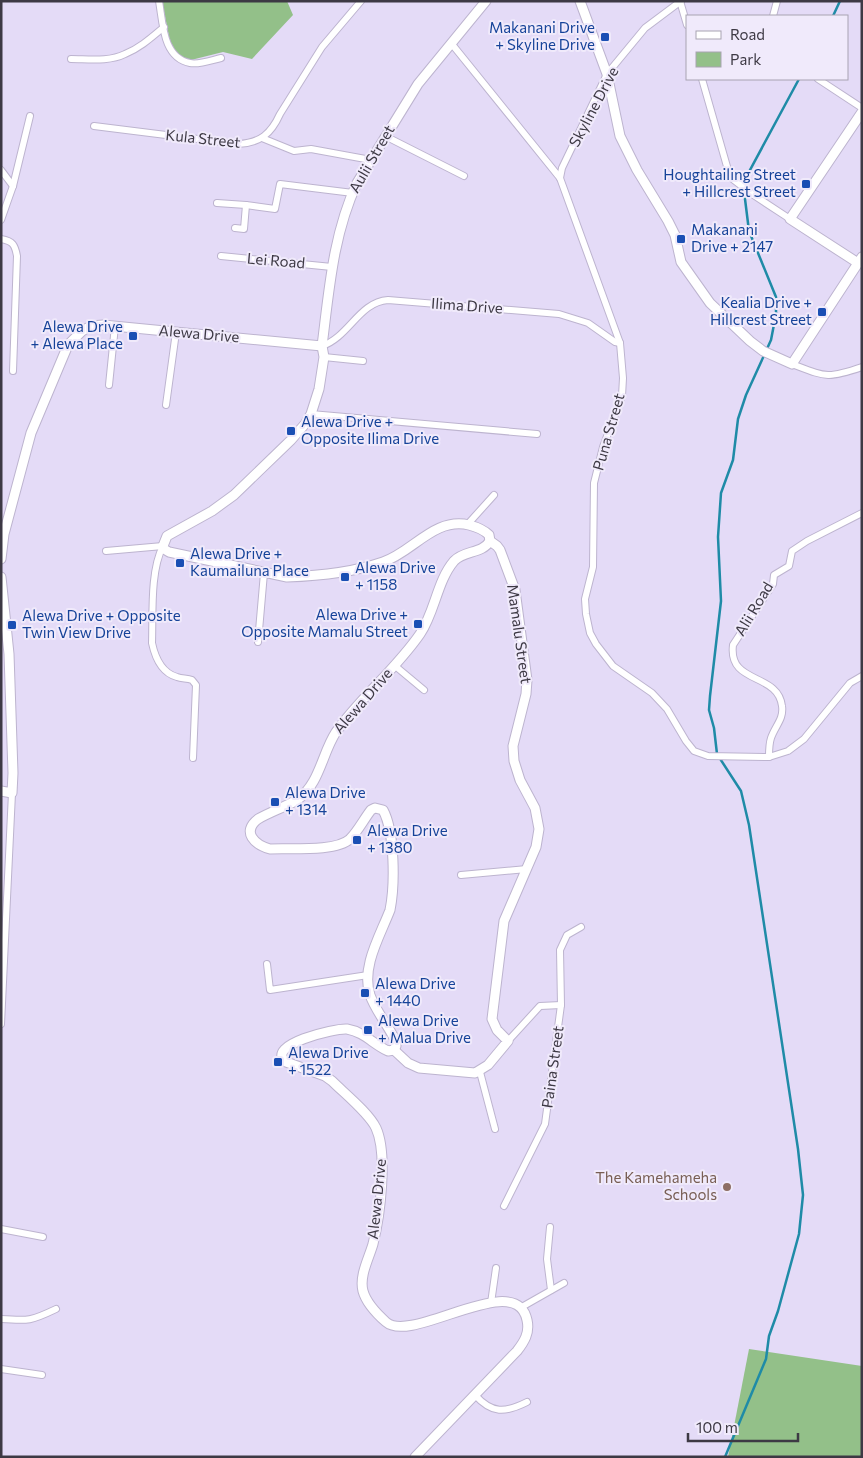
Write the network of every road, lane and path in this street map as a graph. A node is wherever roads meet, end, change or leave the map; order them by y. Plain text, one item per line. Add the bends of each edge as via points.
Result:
1 (159, 1) edge
2 (361, 1) edge
3 (486, 1) edge
4 (580, 1) edge
5 (680, 1) edge
6 (777, 1) edge
7 (773, 15) edge
8 (686, 21) edge
9 (164, 27) junction
10 (451, 43) junction
11 (221, 58) dead end
12 (70, 59) dead end
13 (608, 74) junction
14 (702, 80) edge
15 (819, 80) edge
16 (862, 110) edge
17 (30, 116) dead end
18 (94, 126) dead end
19 (385, 136) junction
20 (262, 138) junction
21 (371, 160) junction
22 (1, 170) edge
23 (464, 176) dead end
24 (560, 178) junction
25 (13, 186) junction
26 (353, 193) junction
27 (217, 203) dead end
28 (246, 205) junction
29 (790, 219) junction
30 (1, 220) edge
31 (235, 228) dead end
32 (1, 239) edge
33 (221, 256) dead end
34 (860, 260) edge
35 (332, 267) junction
36 (115, 326) junction
37 (176, 332) junction
38 (620, 343) junction
39 (322, 346) junction
40 (324, 357) junction
41 (363, 361) dead end
42 (792, 364) junction
43 (862, 367) edge
44 (13, 371) dead end
45 (109, 385) dead end
46 (166, 405) dead end
47 (311, 414) junction
48 (537, 434) dead end
49 (494, 495) dead end
50 (862, 513) edge
51 (467, 525) junction
52 (2, 532) edge
53 (490, 541) junction
54 (163, 546) junction
55 (106, 551) dead end
56 (1, 559) edge
57 (264, 573) junction
58 (1, 577) edge
59 (258, 642) dead end
60 (394, 665) junction
61 (862, 676) edge
62 (424, 690) dead end
63 (769, 757) junction
64 (193, 758) dead end
65 (1, 791) edge
66 (12, 792) junction
67 (527, 869) junction
68 (461, 875) dead end
69 (581, 927) dead end
70 (267, 964) dead end
71 (368, 975) junction
72 (561, 1005) junction
73 (2, 1011) edge
74 (1, 1024) edge
75 (508, 1042) junction
76 (394, 1050) junction
77 (480, 1072) junction
78 (495, 1129) dead end
79 (504, 1206) dead end
80 (550, 1227) dead end
81 (1, 1229) edge
82 (43, 1237) dead end
83 (496, 1268) dead end
84 (564, 1283) dead end
85 (551, 1290) junction
86 (491, 1303) junction
87 (520, 1308) junction
88 (56, 1309) dead end
89 (1, 1319) edge
90 (1, 1369) edge
91 (42, 1375) dead end
92 (475, 1395) junction
93 (527, 1402) dead end
94 (415, 1457) edge

1 - 9 street
2 - 20 street, Kula Street via 322,47 275,126
3 - 10 street, Aulii Street
4 - 13 street
5 - 8 street
5 - 13 street, Skyline Drive via 645,28
6 - 7 street
9 - 11 street via 169,48 176,58 192,64
9 - 12 street via 124,55 106,59
10 - 19 street, Aulii Street via 418,84
10 - 24 street, Puna Street
13 - 24 street, Skyline Drive
13 - 42 street via 620,136 675,235 681,262 710,302 763,350
14 - 29 street via 730,178
15 - 16 street
16 - 29 street
17 - 25 street
18 - 20 street, Kula Street via 238,144
19 - 21 street, Aulii Street
19 - 23 street
20 - 21 street via 294,151 311,149
21 - 26 street, Aulii Street
22 - 25 street
24 - 38 street, Puna Street
25 - 30 street
26 - 28 street via 280,184 275,209
26 - 35 street, Aulii Street via 344,215
27 - 28 street
28 - 31 street via 244,229
29 - 34 street
32 - 44 street via 10,240 17,256
33 - 35 street, Lei Road
34 - 42 street
35 - 39 street, Aulii Street
36 - 37 street, Alewa Drive
36 - 45 street
36 - 52 street, Alewa Drive via 91,326 68,345 31,433
37 - 39 street, Alewa Drive
37 - 46 street
38 - 39 street, Ilima Drive via 588,323 559,314 388,300 374,302 336,338
38 - 63 street, Puna Street via 622,396 594,483 593,567 585,599 590,633 613,666 652,693 667,709 694,751 708,756
39 - 40 street
40 - 41 street
40 - 47 street
42 - 43 street via 821,375 836,376
47 - 48 street
47 - 54 street via 290,440 234,494 212,511 172,533
49 - 51 street
50 - 63 street, Alii Road via 792,551 789,566 774,575 773,584 733,645 733,656 741,671 770,686 781,700 783,713 771,738
51 - 53 street via 485,531
51 - 57 street via 441,527 407,550 380,563 306,576
52 - 56 street, Alewa Drive
53 - 60 street, Alewa Drive via 484,548 464,554 453,562 422,632
53 - 67 street, Mamalu Street via 500,550 512,581 526,673 526,694 513,752 518,775 539,823 538,841
54 - 55 street
54 - 57 street via 168,552
54 - 64 street via 155,570 152,643 164,670 192,680 196,685
57 - 59 street
58 - 66 street via 11,697
60 - 62 street
60 - 71 street, Alewa Drive via 336,732 307,790 296,800 258,819 251,827 252,838 261,846 331,847 351,838 371,810 383,810 392,855 392,902
61 - 63 street via 850,683 804,739 788,751
65 - 66 street
66 - 73 street
67 - 68 street
67 - 75 street, Mamalu Street via 504,921 497,968 492,1019
69 - 72 street, Paina Street via 567,935 560,950
70 - 71 street via 270,990
71 - 76 street, Alewa Drive via 370,995 396,1042
72 - 75 street via 540,1006
72 - 79 street, Paina Street via 545,1124
73 - 74 street
75 - 77 street
76 - 77 street via 419,1068
76 - 86 street, Alewa Drive via 388,1051 362,1033 341,1029 289,1045 281,1054 286,1062 332,1081 370,1120 378,1134 382,1164 377,1220 364,1273 363,1292 380,1315 396,1327
77 - 78 street
80 - 85 street via 547,1259
81 - 82 street
83 - 86 street
84 - 85 street
85 - 87 street
86 - 87 street, Alewa Drive via 509,1302
87 - 92 street via 528,1327 524,1342
88 - 89 street via 34,1320
90 - 91 street
92 - 93 street via 485,1405 500,1411
92 - 94 street

